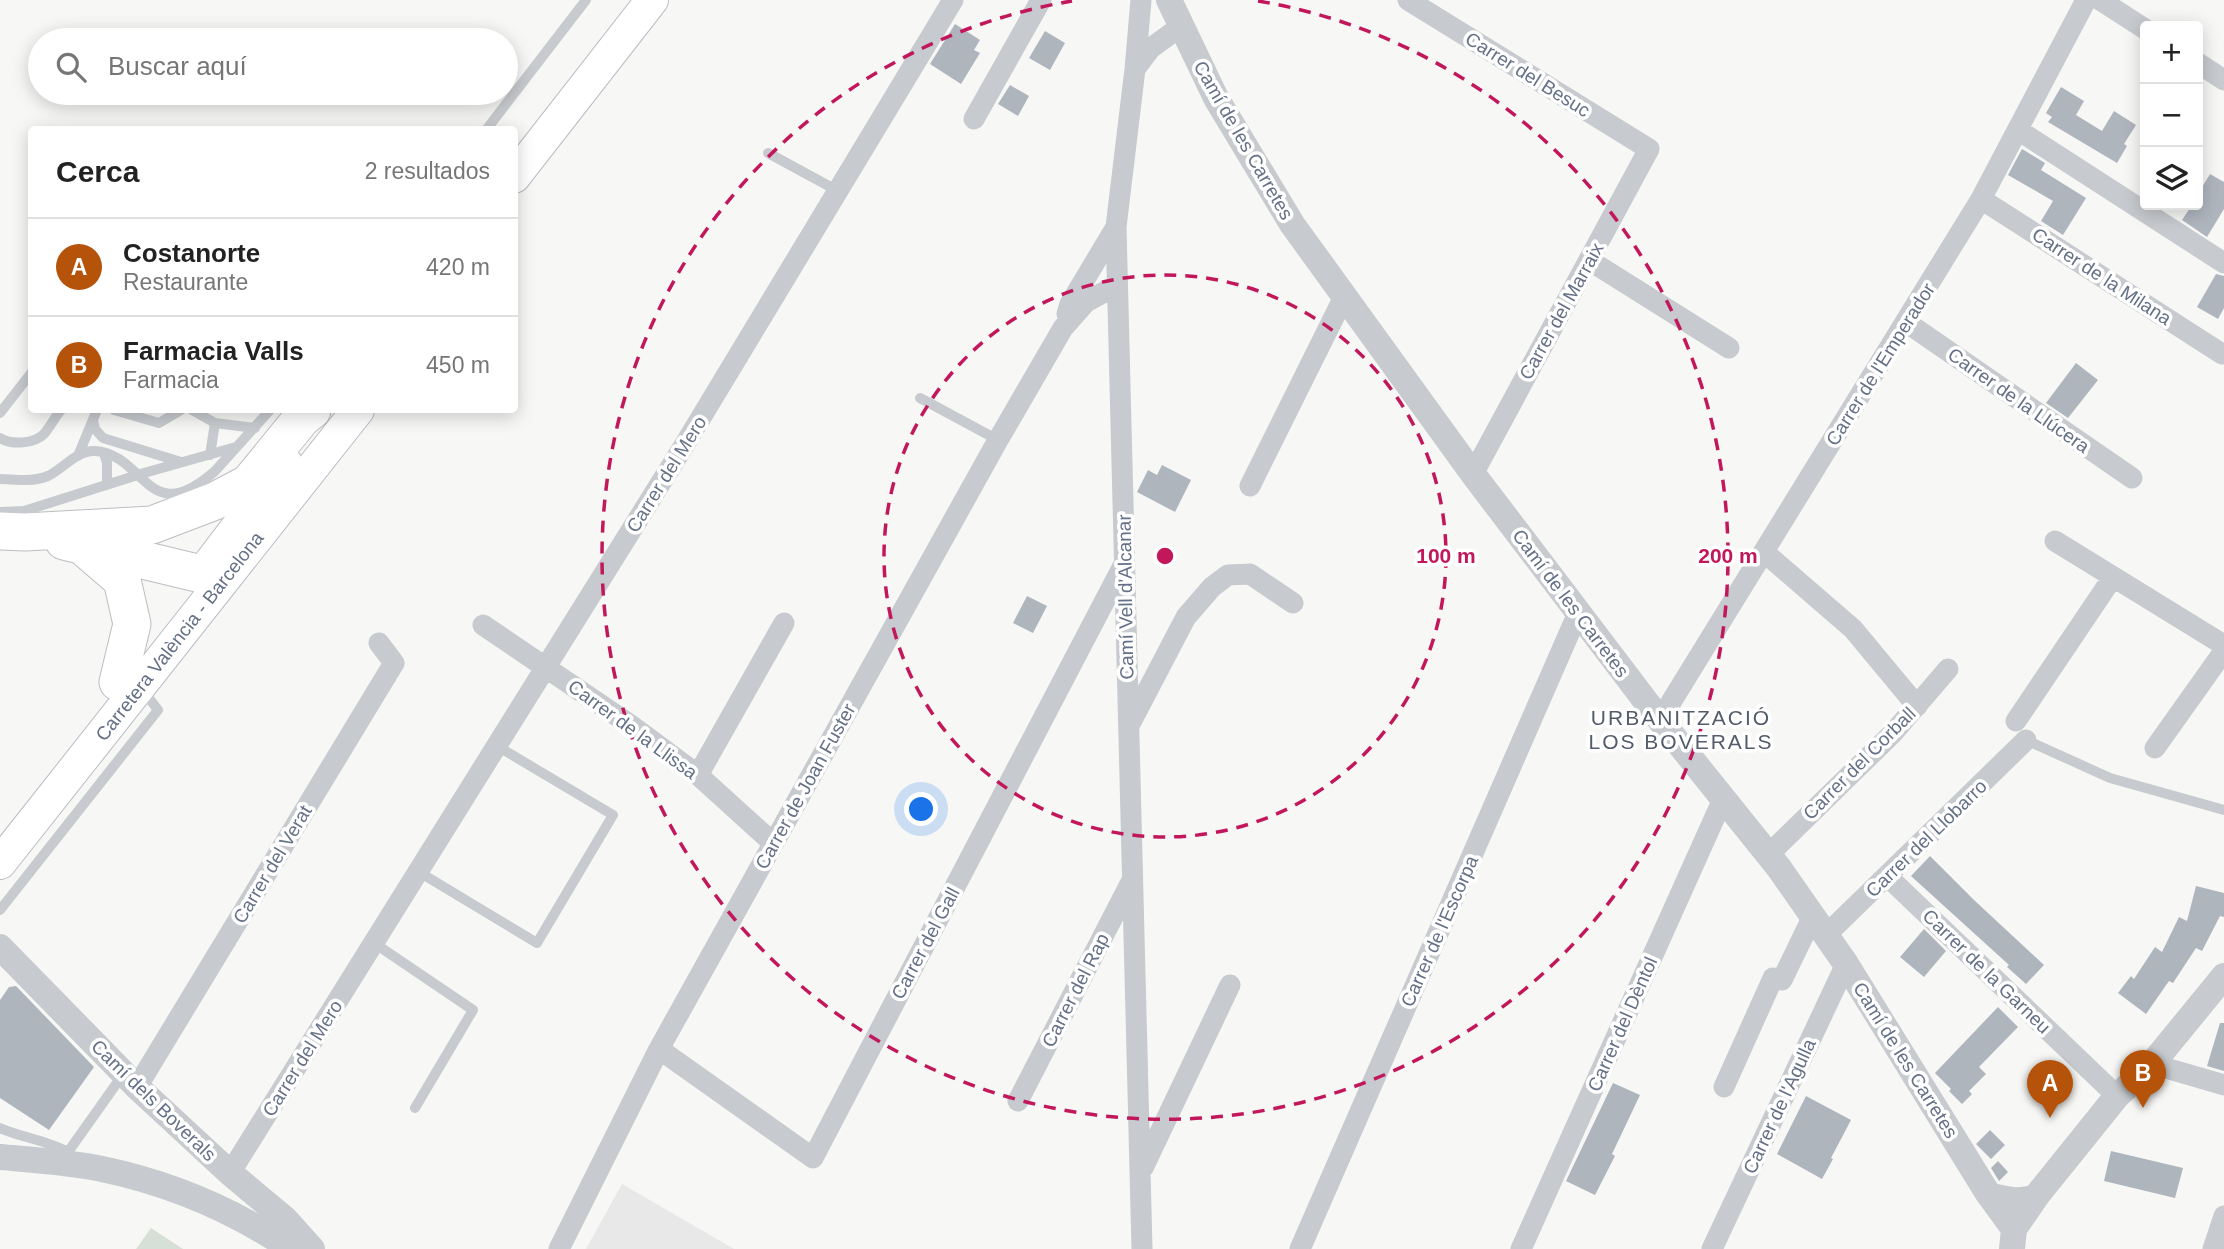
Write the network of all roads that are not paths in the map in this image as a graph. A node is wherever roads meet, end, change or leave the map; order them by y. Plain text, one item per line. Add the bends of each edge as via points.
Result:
1 (586, 0) edge
2 (652, 0) edge
3 (953, 0) edge
4 (1041, 0) edge
5 (1141, 0) edge
6 (1408, 0) edge
7 (2086, 0) edge
8 (2100, 0) edge
9 (1178, 21) edge
10 (1139, 23) junction
11 (2140, 26) edge
12 (2203, 66) edge
13 (1135, 69) junction
14 (2224, 80) edge
15 (518, 88) edge
16 (505, 105) edge
17 (974, 119) dead end
18 (489, 126) edge
19 (2018, 130) junction
20 (551, 132) junction
21 (1649, 149) joint
22 (768, 153) dead end
23 (518, 172) edge
24 (518, 179) edge
25 (838, 191) junction
26 (1981, 199) junction
27 (1116, 228) junction
28 (1589, 260) junction
29 (2224, 263) edge
30 (1117, 281) junction
31 (1078, 290) junction
32 (1345, 297) junction
33 (1118, 313) junction
34 (1906, 321) junction
35 (1063, 328) junction
36 (1729, 348) dead end
37 (2222, 354) edge
38 (28, 377) edge
39 (920, 398) dead end
40 (0, 413) edge
41 (59, 413) edge
42 (125, 413) edge
43 (176, 413) edge
44 (268, 413) edge
45 (308, 413) edge
46 (325, 413) edge
47 (354, 413) edge
48 (355, 413) edge
49 (95, 415) edge
50 (211, 416) edge
51 (255, 428) junction
52 (0, 438) edge
53 (998, 440) junction
54 (236, 447) junction
55 (104, 453) junction
56 (210, 455) junction
57 (78, 456) junction
58 (184, 463) junction
59 (1473, 474) junction
60 (136, 475) junction
61 (2132, 478) dead end
62 (0, 479) edge
63 (107, 484) junction
64 (1250, 486) dead end
65 (8, 525) edge
66 (152, 525) junction
67 (2055, 541) dead end
68 (82, 546) junction
69 (1764, 552) junction
70 (1124, 562) junction
71 (201, 574) junction
72 (2113, 577) junction
73 (1293, 603) dead end
74 (1578, 612) junction
75 (784, 622) dead end
76 (483, 625) dead end
77 (379, 643) dead end
78 (2224, 645) edge
79 (2224, 651) edge
80 (546, 667) junction
81 (1948, 669) dead end
82 (129, 684) junction
83 (1917, 706) junction
84 (1660, 720) junction
85 (1128, 726) junction
86 (2021, 731) junction
87 (497, 746) junction
88 (2155, 748) dead end
89 (78, 765) junction
90 (698, 775) junction
91 (1723, 799) junction
92 (2224, 810) edge
93 (0, 837) edge
94 (773, 844) junction
95 (1768, 855) junction
96 (0, 863) edge
97 (418, 872) junction
98 (1887, 876) junction
99 (1133, 879) junction
100 (0, 910) edge
101 (1819, 926) junction
102 (374, 943) junction
103 (0, 947) edge
104 (1846, 964) junction
105 (2224, 976) edge
106 (1230, 985) dead end
107 (659, 1049) junction
108 (2152, 1063) junction
109 (131, 1080) junction
110 (2224, 1085) edge
111 (1724, 1087) dead end
112 (2117, 1096) junction
113 (1018, 1101) dead end
114 (415, 1108) dead end
115 (0, 1128) edge
116 (1, 1158) edge
117 (67, 1158) junction
118 (230, 1173) junction
119 (1140, 1173) junction
120 (1987, 1192) junction
121 (2038, 1194) junction
122 (2224, 1216) edge
123 (2013, 1239) edge
124 (291, 1249) edge
125 (312, 1249) edge
126 (559, 1249) edge
127 (1142, 1249) edge
128 (1300, 1249) edge
129 (1521, 1249) edge
130 (1712, 1249) edge
131 (2213, 1249) edge

1 - 15 lane
2 - 20 main road
3 - 25 street, Carrer del Mero
4 - 17 street
5 - 10 street, Camí Vell d'Alcanar
6 - 21 street, Carrer del Besuc
7 - 19 street, Carrer de l'Emperador
8 - 11 street
9 - 10 street via 1152,12
9 - 13 street
9 - 32 street, Camí de les Carretes via 1216,98 1292,224
10 - 13 street, Camí Vell d'Alcanar
12 - 14 street
13 - 27 street, Camí Vell d'Alcanar
16 - 18 lane
19 - 26 street, Carrer de l'Emperador
19 - 29 street
20 - 23 main road
20 - 24 main road
21 - 28 street, Carrer del Marraix
22 - 25 lane
25 - 80 street, Carrer del Mero
26 - 34 street, Carrer de l'Emperador
26 - 37 street, Carrer de la Milana
27 - 30 street, Camí Vell d'Alcanar
27 - 31 street, Carrer de Joan Fuster
28 - 36 street
28 - 59 street, Carrer del Marraix
30 - 31 street via 1100,279
30 - 33 street, Camí Vell d'Alcanar
30 - 35 street, Carrer de Joan Fuster via 1086,302
31 - 35 street, Carrer de Joan Fuster
32 - 59 street, Camí de les Carretes
32 - 64 street
33 - 35 street, Carrer de Joan Fuster via 1106,307 1086,312
33 - 70 street, Camí Vell d'Alcanar
34 - 61 street, Carrer de la Llúcera
34 - 69 street, Carrer de l'Emperador
35 - 53 street, Carrer de Joan Fuster
38 - 40 lane
39 - 53 lane
41 - 52 lane via 42,436 25,443
42 - 43 lane via 159,422
44 - 51 lane
45 - 66 highway via 249,483
46 - 71 main road, Carretera València - Barcelona
47 - 71 main road via 224,562
48 - 82 main road, Carretera València - Barcelona
49 - 57 lane
49 - 58 lane via 95,429 103,438
50 - 51 lane
50 - 56 lane
51 - 54 lane
53 - 94 street, Carrer de Joan Fuster
54 - 56 lane
54 - 60 lane via 207,478 183,491 156,491
55 - 57 lane
55 - 60 lane
55 - 63 lane
56 - 58 lane
57 - 62 lane via 47,476
58 - 60 lane
59 - 74 street, Camí de les Carretes
60 - 63 lane
63 - 65 lane via 24,511
65 - 66 highway
65 - 68 highway
66 - 71 highway via 187,546
67 - 72 street
68 - 71 highway
68 - 82 highway via 122,580 132,624
69 - 83 street via 1853,629
69 - 84 street, Carrer de l'Emperador
70 - 85 street, Camí Vell d'Alcanar
70 - 107 street, Carrer del Gall via 813,1158
71 - 82 main road, Carretera València - Barcelona
71 - 89 main road via 199,595 134,679
72 - 78 street
72 - 86 street, Carrer del Llobarro
73 - 85 street via 1250,574 1228,575 1186,617
74 - 84 street, Camí de les Carretes
74 - 128 street, Carrer de l'Escorpa
75 - 90 street
76 - 80 street, Carrer de la Llissa
77 - 109 street, Carrer del Verat via 394,663
79 - 88 street
80 - 87 street, Carrer del Mero
80 - 90 street, Carrer de la Llissa
81 - 83 street, Carrer del Corball
82 - 89 main road, Carretera València - Barcelona
82 - 93 main road, Carretera València - Barcelona
82 - 100 lane via 158,710
83 - 95 street, Carrer del Corball
84 - 91 street, Camí de les Carretes
85 - 99 street, Camí Vell d'Alcanar
86 - 92 lane via 2110,778
86 - 98 street, Carrer del Llobarro
87 - 97 street, Carrer del Mero
87 - 97 lane via 613,815 537,943
89 - 96 main road, Carretera València - Barcelona
90 - 94 street, Carrer de la Llissa
91 - 95 street, Camí de les Carretes
91 - 129 street, Carrer del Dèntol
94 - 107 street, Carrer de Joan Fuster
95 - 101 street, Camí de les Carretes
97 - 102 street, Carrer del Mero
98 - 101 street, Carrer del Llobarro
98 - 112 street, Carrer de la Garneu
99 - 113 street, Carrer del Rap
99 - 119 street, Camí Vell d'Alcanar
101 - 104 street, Camí de les Carretes
101 - 111 street via 1782,980 1773,978
102 - 114 lane via 473,1010
102 - 118 street, Carrer del Mero
103 - 109 street, Camí dels Boverals
104 - 120 street, Camí de les Carretes
104 - 130 street, Carrer de l'Agulla
105 - 108 street
106 - 119 street, Camí Vell d'Alcanar
107 - 126 street, Carrer de Joan Fuster
108 - 110 street
108 - 112 street
109 - 117 lane
109 - 118 street, Camí dels Boverals
112 - 121 street
115 - 117 lane via 54,1144
116 - 117 street
117 - 124 street via 196,1198
118 - 125 street, Camí dels Boverals via 285,1219
119 - 127 street, Camí Vell d'Alcanar
120 - 121 street via 2014,1199
120 - 123 street, Camí de les Carretes
121 - 123 street
122 - 131 street

